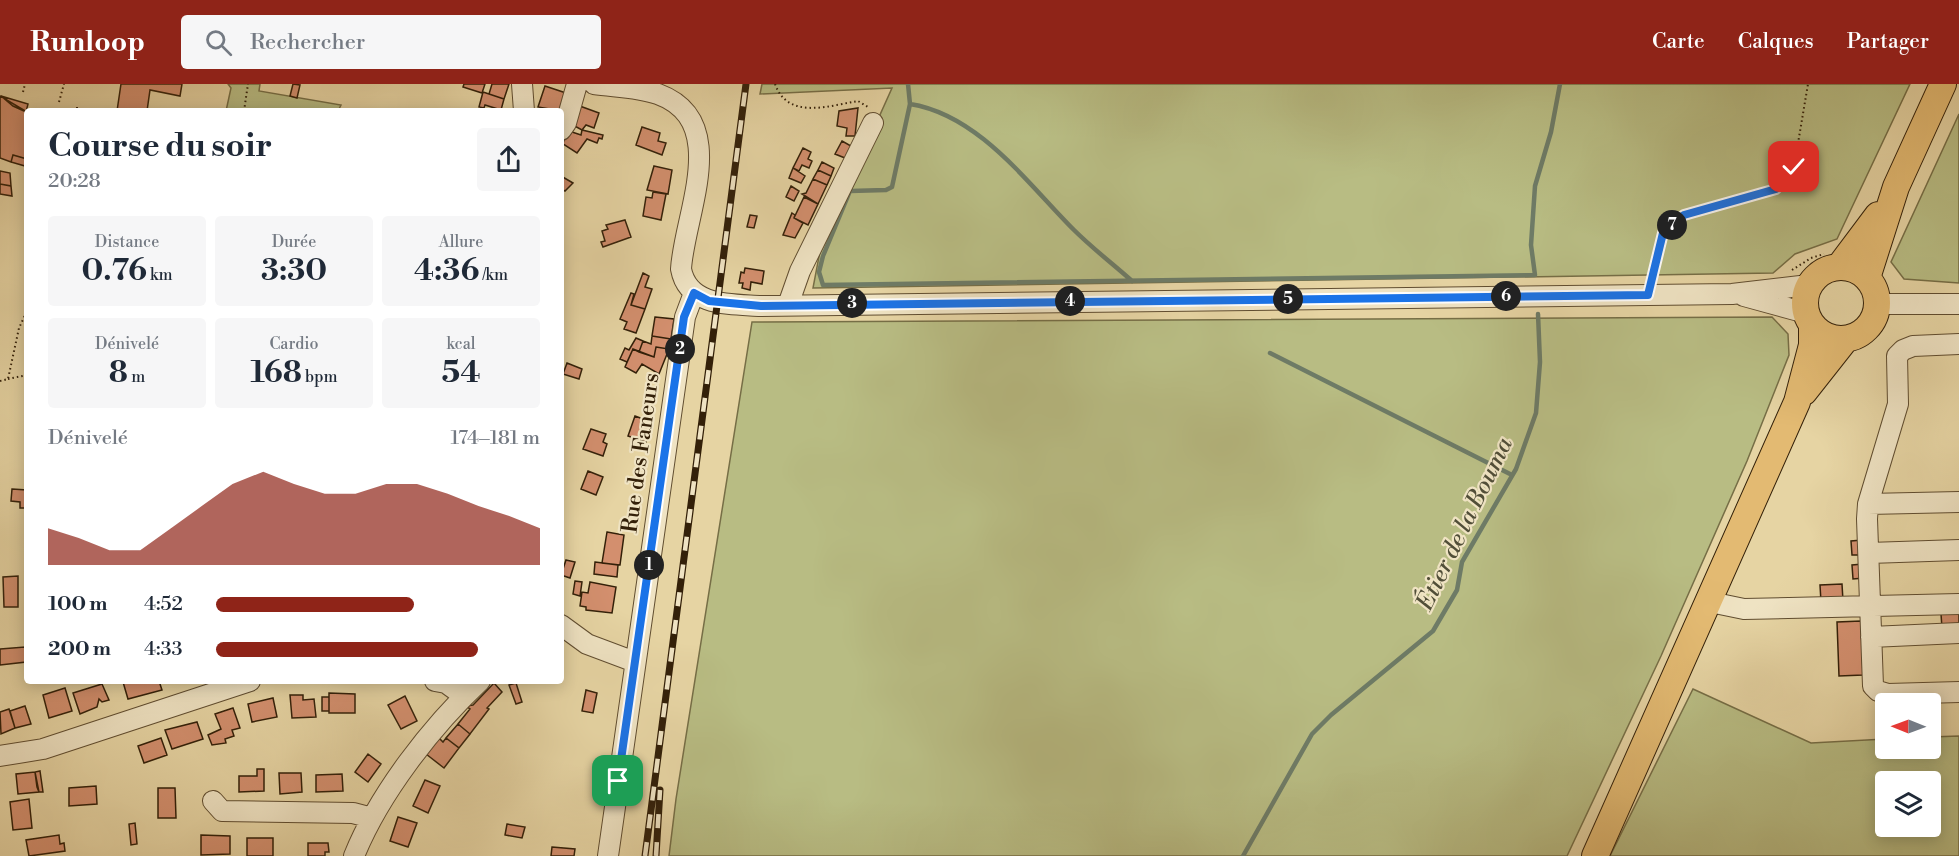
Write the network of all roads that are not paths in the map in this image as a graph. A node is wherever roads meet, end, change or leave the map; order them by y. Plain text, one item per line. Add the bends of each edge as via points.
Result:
1 (522, 84) edge
2 (577, 84) edge
3 (594, 84) edge
4 (1943, 84) edge
5 (524, 108) edge
6 (873, 123) road end
7 (564, 126) edge
8 (1896, 187) junction
9 (1836, 259) junction
10 (1867, 278) junction
11 (1798, 286) junction
12 (694, 293) junction
13 (1732, 294) junction
14 (1877, 304) junction
15 (1959, 304) edge
16 (788, 305) junction
17 (1809, 319) junction
18 (1845, 340) junction
19 (1959, 344) edge
20 (1797, 402) junction
21 (1959, 502) edge
22 (1868, 504) junction
23 (1959, 550) edge
24 (1869, 553) junction
25 (1710, 602) junction
26 (1959, 604) edge
27 (1870, 606) junction
28 (564, 627) edge
29 (1959, 633) edge
30 (1871, 637) junction
31 (635, 662) junction
32 (241, 684) edge
33 (447, 684) edge
34 (477, 684) edge
35 (1959, 692) edge
36 (464, 696) junction
37 (0, 756) edge
38 (213, 801) dead end
39 (372, 818) junction
40 (354, 856) edge
41 (608, 856) edge
42 (1595, 856) edge

1 - 5 street
2 - 7 street
3 - 12 street via 666,97 682,109 697,134 698,174 681,270
4 - 8 main road
6 - 16 street via 800,271
8 - 9 main road via 1868,231
8 - 10 main road
9 - 10 main road
9 - 11 main road
10 - 14 main road
11 - 13 street
11 - 17 main road
12 - 16 street via 709,301 729,304
12 - 31 street, Rue des Faneurs via 684,317
13 - 16 street
13 - 17 street
14 - 15 street
14 - 18 main road via 1868,328
17 - 18 main road via 1827,337
17 - 20 main road via 1812,345
18 - 20 main road
19 - 22 street via 1913,346 1897,356 1898,404
20 - 25 main road
21 - 22 street
22 - 24 street
23 - 24 street
24 - 27 street
25 - 27 street via 1744,609
25 - 42 main road
26 - 27 street
27 - 30 street
28 - 31 street via 587,644
29 - 30 street
30 - 35 street via 1873,686 1878,691
31 - 41 street, Rue des Faneurs
32 - 37 street via 43,749
33 - 36 street
34 - 36 street
36 - 39 street
38 - 39 street via 222,811 353,813
39 - 40 street

